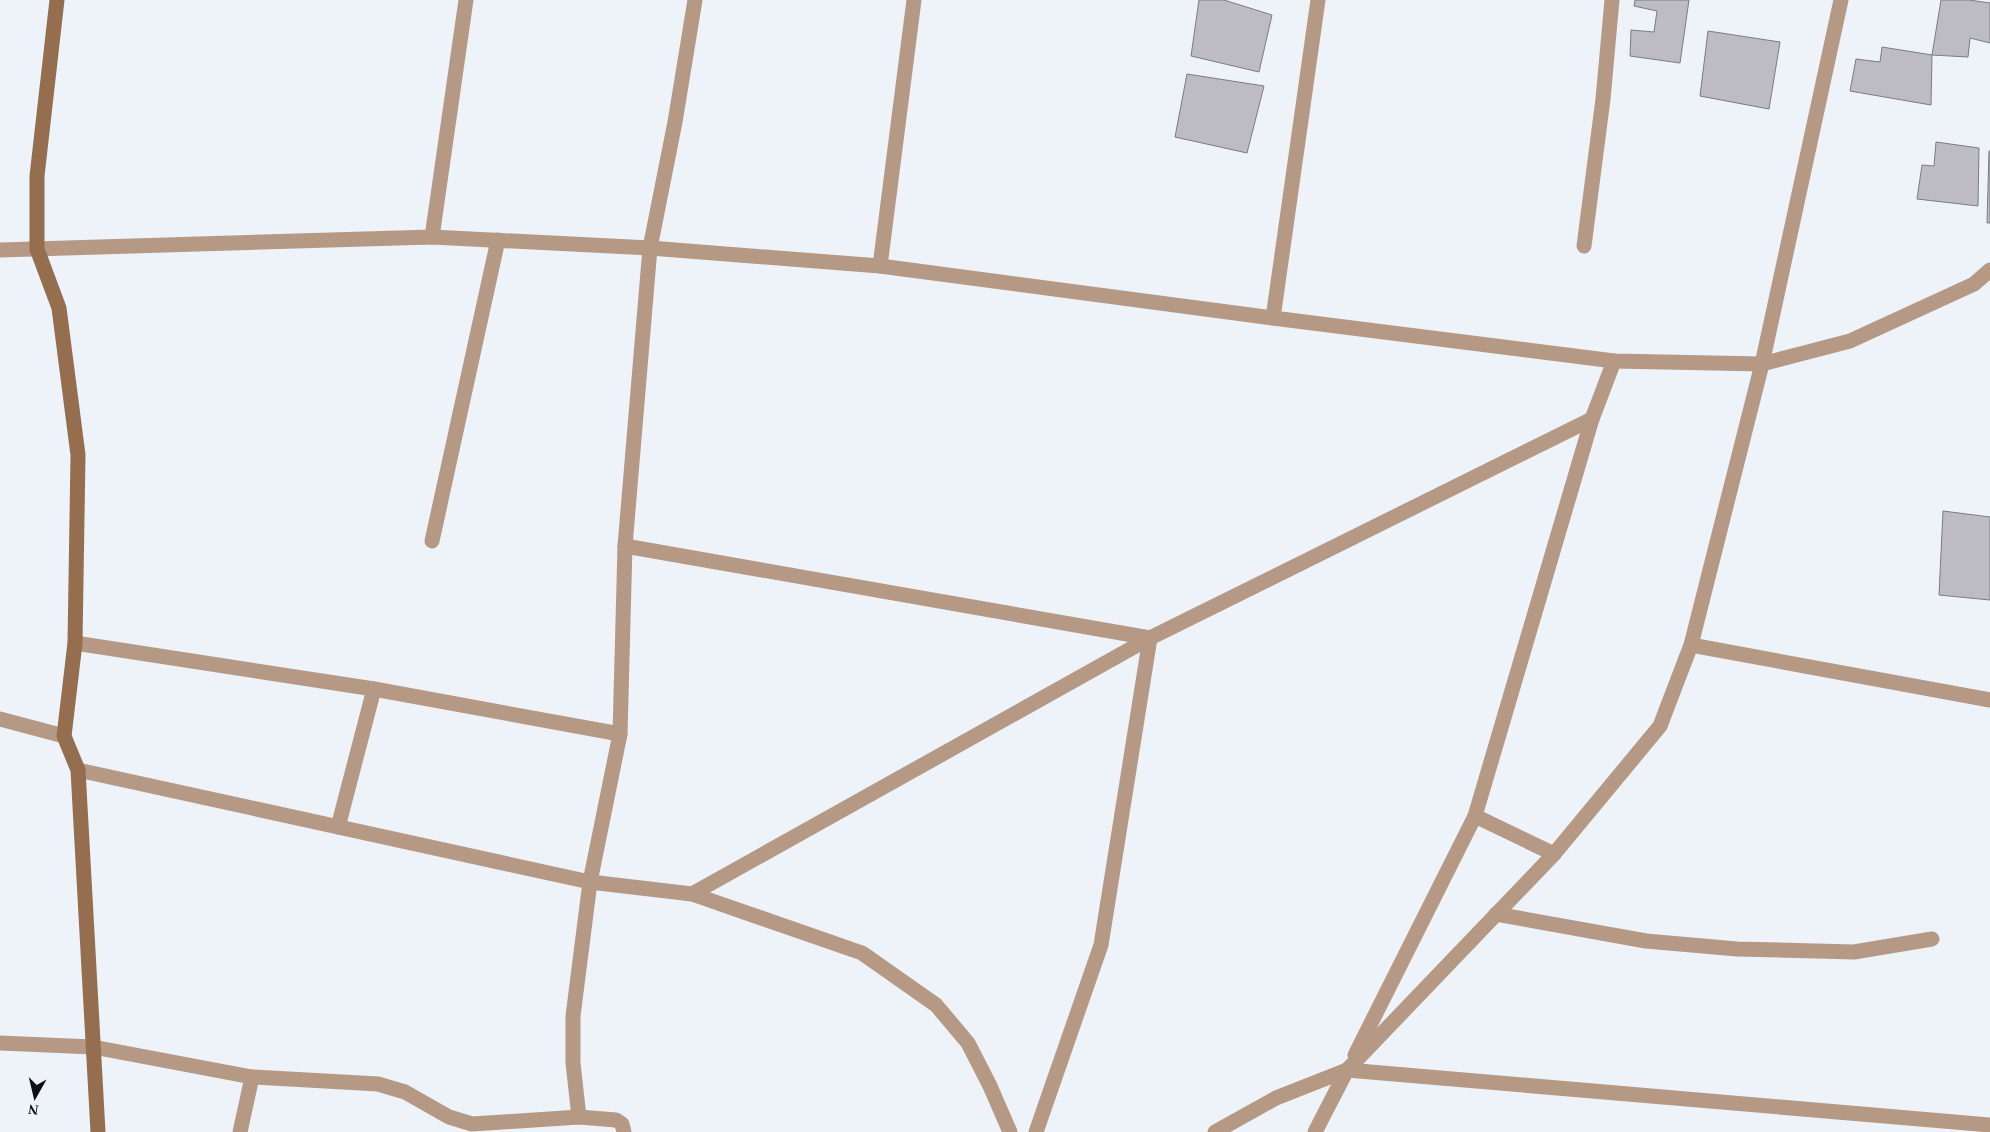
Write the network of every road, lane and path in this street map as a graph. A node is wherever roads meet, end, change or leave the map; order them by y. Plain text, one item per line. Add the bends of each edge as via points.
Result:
1 (57, 0) edge
2 (466, 0) edge
3 (695, 0) edge
4 (914, 0) edge
5 (1318, 0) edge
6 (1612, 0) edge
7 (1841, 0) edge
8 (432, 237) junction
9 (498, 240) junction
10 (1584, 246) dead end
11 (650, 248) junction
12 (37, 249) junction
13 (0, 250) edge
14 (880, 266) junction
15 (1990, 270) edge
16 (1273, 318) junction
17 (1614, 361) junction
18 (1762, 364) junction
19 (1592, 419) junction
20 (432, 541) dead end
21 (625, 546) junction
22 (1150, 638) junction
23 (75, 643) junction
24 (1691, 645) junction
25 (374, 689) junction
26 (1990, 700) edge
27 (0, 719) edge
28 (620, 734) junction
29 (64, 736) junction
30 (78, 770) junction
31 (1475, 816) junction
32 (338, 827) junction
33 (1554, 854) junction
34 (590, 882) junction
35 (692, 894) junction
36 (1496, 914) junction
37 (1932, 939) dead end
38 (0, 1043) edge
39 (93, 1047) junction
40 (1348, 1070) junction
41 (252, 1077) junction
42 (579, 1117) junction
43 (1990, 1125) edge
44 (98, 1132) edge
45 (240, 1132) edge
46 (624, 1132) edge
47 (1010, 1132) edge
48 (1036, 1132) edge
49 (1215, 1132) edge
50 (1315, 1132) edge

1 - 12 street via 37,176
2 - 8 street
3 - 11 street
4 - 14 street
5 - 16 street
6 - 10 street
7 - 18 street
8 - 9 street
8 - 12 street
9 - 11 street
9 - 20 street
11 - 14 street
11 - 21 street
12 - 13 street
12 - 23 street via 59,308 78,454
14 - 16 street
15 - 18 street via 1974,284 1850,341
16 - 17 street
17 - 18 street
17 - 19 street
18 - 24 street
19 - 22 street
19 - 31 street
21 - 22 street
21 - 28 street
22 - 35 street
22 - 48 street via 1102,945
23 - 25 street
23 - 29 street
24 - 26 street
24 - 33 street via 1660,726
25 - 28 street
25 - 32 street
27 - 29 street
28 - 34 street
29 - 30 street
30 - 32 street
30 - 39 street
31 - 33 street
31 - 40 street
32 - 34 street
33 - 36 street
34 - 35 street
34 - 42 street via 573,1016 573,1063
35 - 47 street via 862,953 936,1005 968,1043
36 - 37 street via 1646,941 1737,949 1854,952
36 - 40 street
38 - 39 street
39 - 41 street
39 - 44 street
40 - 43 street
40 - 49 street via 1276,1098
40 - 50 street
41 - 42 street via 378,1084 404,1092 449,1117 472,1124
41 - 45 street
42 - 46 street via 616,1120 622,1124

